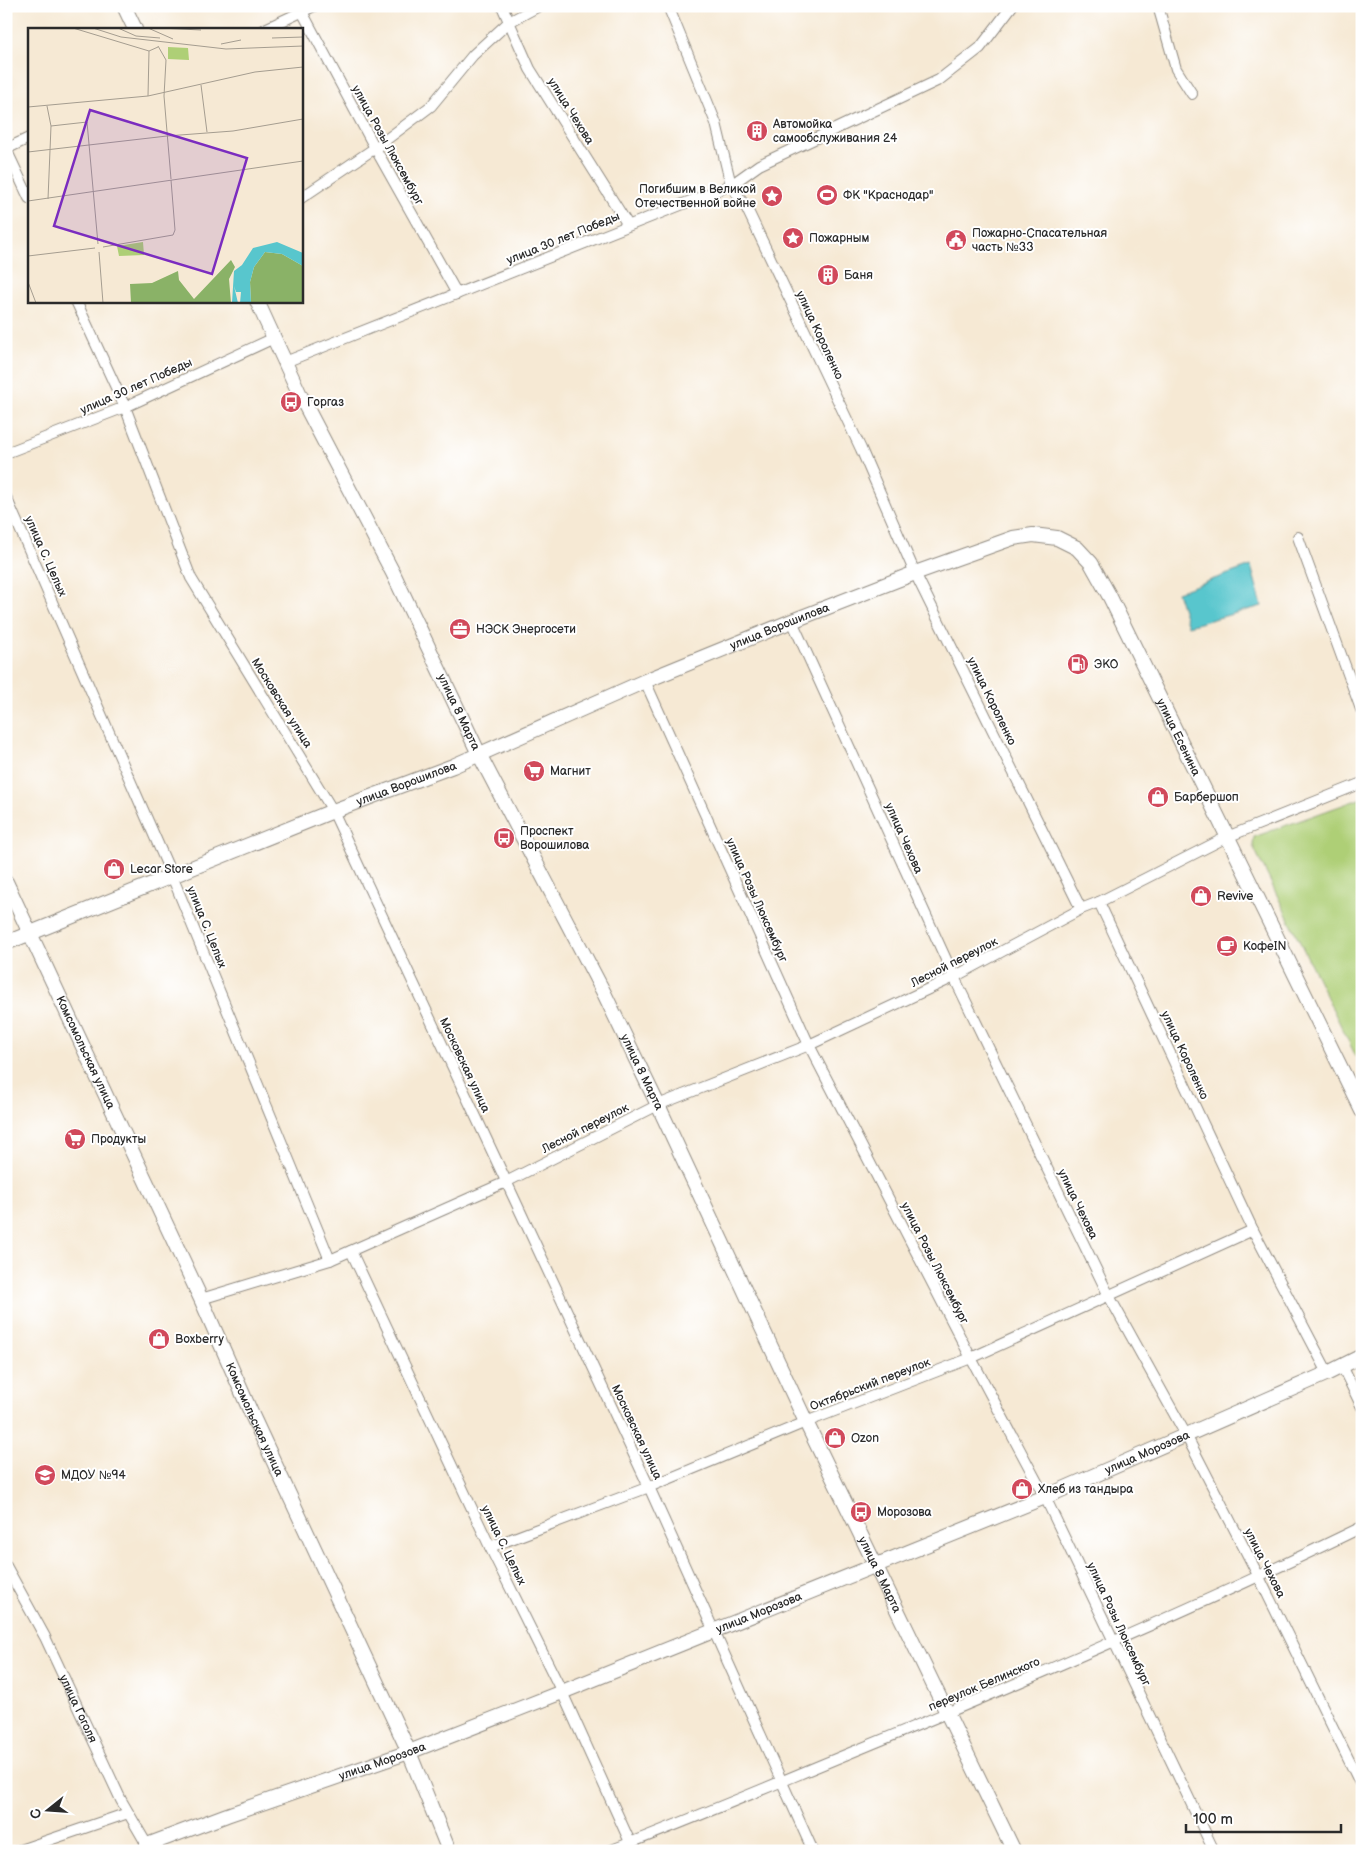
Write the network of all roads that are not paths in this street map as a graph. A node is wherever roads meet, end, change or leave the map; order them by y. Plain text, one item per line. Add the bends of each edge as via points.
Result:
1 (124, 6) edge
2 (314, 6) edge
3 (502, 6) edge
4 (539, 6) edge
5 (668, 6) edge
6 (1012, 6) edge
7 (1158, 6) edge
8 (300, 9) edge
9 (509, 22) junction
10 (135, 28) edge
11 (267, 28) edge
12 (1192, 94) dead end
13 (28, 138) edge
14 (375, 148) junction
15 (6, 149) edge
16 (731, 185) junction
17 (28, 196) edge
18 (302, 197) edge
19 (628, 225) junction
20 (457, 294) junction
21 (76, 302) edge
22 (256, 302) edge
23 (274, 338) junction
24 (285, 362) junction
25 (125, 407) junction
26 (6, 453) edge
27 (6, 497) edge
28 (1298, 537) dead end
29 (915, 573) junction
30 (792, 621) junction
31 (645, 681) junction
32 (1362, 712) edge
33 (479, 754) junction
34 (1362, 783) edge
35 (333, 811) junction
36 (1227, 837) junction
37 (172, 876) junction
38 (6, 882) edge
39 (1100, 902) junction
40 (1081, 909) junction
41 (30, 934) junction
42 (6, 943) edge
43 (954, 977) junction
44 (809, 1046) junction
45 (658, 1105) junction
46 (1362, 1111) edge
47 (506, 1182) junction
48 (1254, 1230) junction
49 (351, 1251) junction
50 (330, 1260) junction
51 (1109, 1296) junction
52 (201, 1299) junction
53 (1362, 1356) edge
54 (970, 1358) junction
55 (1342, 1366) junction
56 (1328, 1372) junction
57 (1362, 1407) edge
58 (806, 1422) junction
59 (1186, 1435) junction
60 (649, 1487) junction
61 (1045, 1497) junction
62 (1362, 1527) edge
63 (490, 1546) junction
64 (876, 1565) junction
65 (6, 1566) edge
66 (1259, 1577) junction
67 (714, 1630) junction
68 (1114, 1642) junction
69 (562, 1692) junction
70 (947, 1714) junction
71 (409, 1752) junction
72 (780, 1782) junction
73 (1362, 1787) edge
74 (128, 1813) junction
75 (632, 1847) edge
76 (148, 1848) edge
77 (17, 1851) edge
78 (449, 1851) edge
79 (609, 1851) edge
80 (812, 1851) edge
81 (1014, 1851) edge
82 (1214, 1851) edge

1 - 10 street
2 - 8 street
3 - 9 street, улица Чехова
4 - 9 street
5 - 16 street, улица Короленко via 716,123
6 - 16 street, улица 30 лет Победы via 980,48 939,80 760,165
7 - 12 street via 1176,69
8 - 11 street
8 - 14 street, улица Розы Люксембург
9 - 14 street via 473,55 431,106
9 - 19 street, улица Чехова via 530,69
13 - 15 street
14 - 18 street
14 - 20 street, улица Розы Люксембург
15 - 17 street
16 - 19 street, улица 30 лет Победы
16 - 29 street, улица Короленко via 747,209 861,449
19 - 20 street, улица 30 лет Победы
20 - 24 street, улица 30 лет Победы
21 - 25 street, Московская улица
22 - 23 street, улица 8 Марта
23 - 24 street, улица 8 Марта
23 - 25 street, улица 30 лет Победы
24 - 33 street, улица 8 Марта
25 - 26 street, улица 30 лет Победы
25 - 35 street, Московская улица via 191,578
27 - 37 street, улица С. Целых
28 - 32 street
29 - 30 street, улица Ворошилова
29 - 36 street, улица Есенина via 1013,538 1033,535 1057,538 1077,548 1101,580
29 - 40 street, улица Короленко
30 - 31 street, улица Ворошилова
30 - 43 street, улица Чехова
31 - 33 street, улица Ворошилова
31 - 44 street, улица Розы Люксембург
33 - 35 street, улица Ворошилова
33 - 45 street, улица 8 Марта via 604,993
34 - 36 street
35 - 37 street, улица Ворошилова
35 - 47 street, Московская улица
36 - 39 street
36 - 46 street, улица Есенина
37 - 41 street, улица Ворошилова
37 - 50 street, улица С. Целых
38 - 41 street, Комсомольская улица
39 - 40 street
39 - 48 street, улица Короленко
40 - 43 street, Лесной переулок
41 - 42 street, улица Ворошилова
41 - 52 street, Комсомольская улица
43 - 44 street, Лесной переулок
43 - 51 street, улица Чехова
44 - 45 street, Лесной переулок
44 - 54 street, улица Розы Люксембург
45 - 47 street, Лесной переулок
45 - 58 street, улица 8 Марта
47 - 49 street, Лесной переулок
47 - 60 street, Московская улица
48 - 51 street, Октябрьский переулок
48 - 56 street, улица Короленко
49 - 50 street, Лесной переулок
49 - 63 street, улица С. Целых
50 - 52 street, Лесной переулок
51 - 54 street, Октябрьский переулок
51 - 59 street, улица Чехова
52 - 71 street, Комсомольская улица
53 - 55 street, улица Морозова
54 - 58 street, Октябрьский переулок
54 - 61 street, улица Розы Люксембург
55 - 56 street, улица Морозова
55 - 57 street
56 - 59 street, улица Морозова
58 - 60 street, Октябрьский переулок
58 - 64 street, улица 8 Марта
59 - 61 street, улица Морозова
59 - 66 street, улица Чехова
60 - 63 street, Октябрьский переулок
60 - 67 street, Московская улица
61 - 64 street, улица Морозова
61 - 68 street, улица Розы Люксембург
62 - 66 street, переулок Белинского
63 - 69 street, улица С. Целых
64 - 67 street, улица Морозова
64 - 70 street, улица 8 Марта
65 - 74 street, улица Гоголя via 45,1637
66 - 68 street, переулок Белинского
66 - 73 street, улица Чехова
67 - 69 street, улица Морозова
67 - 72 street, Московская улица
68 - 70 street, переулок Белинского
68 - 82 street, улица Розы Люксембург
69 - 71 street, улица Морозова
69 - 75 street, улица С. Целых
70 - 72 street, переулок Белинского
70 - 81 street, улица 8 Марта
71 - 76 street, улица Морозова via 227,1815
71 - 78 street, Комсомольская улица
72 - 75 street, переулок Белинского
72 - 80 street, Московская улица
74 - 76 street, улица Гоголя
74 - 77 street
75 - 79 street, переулок Белинского

